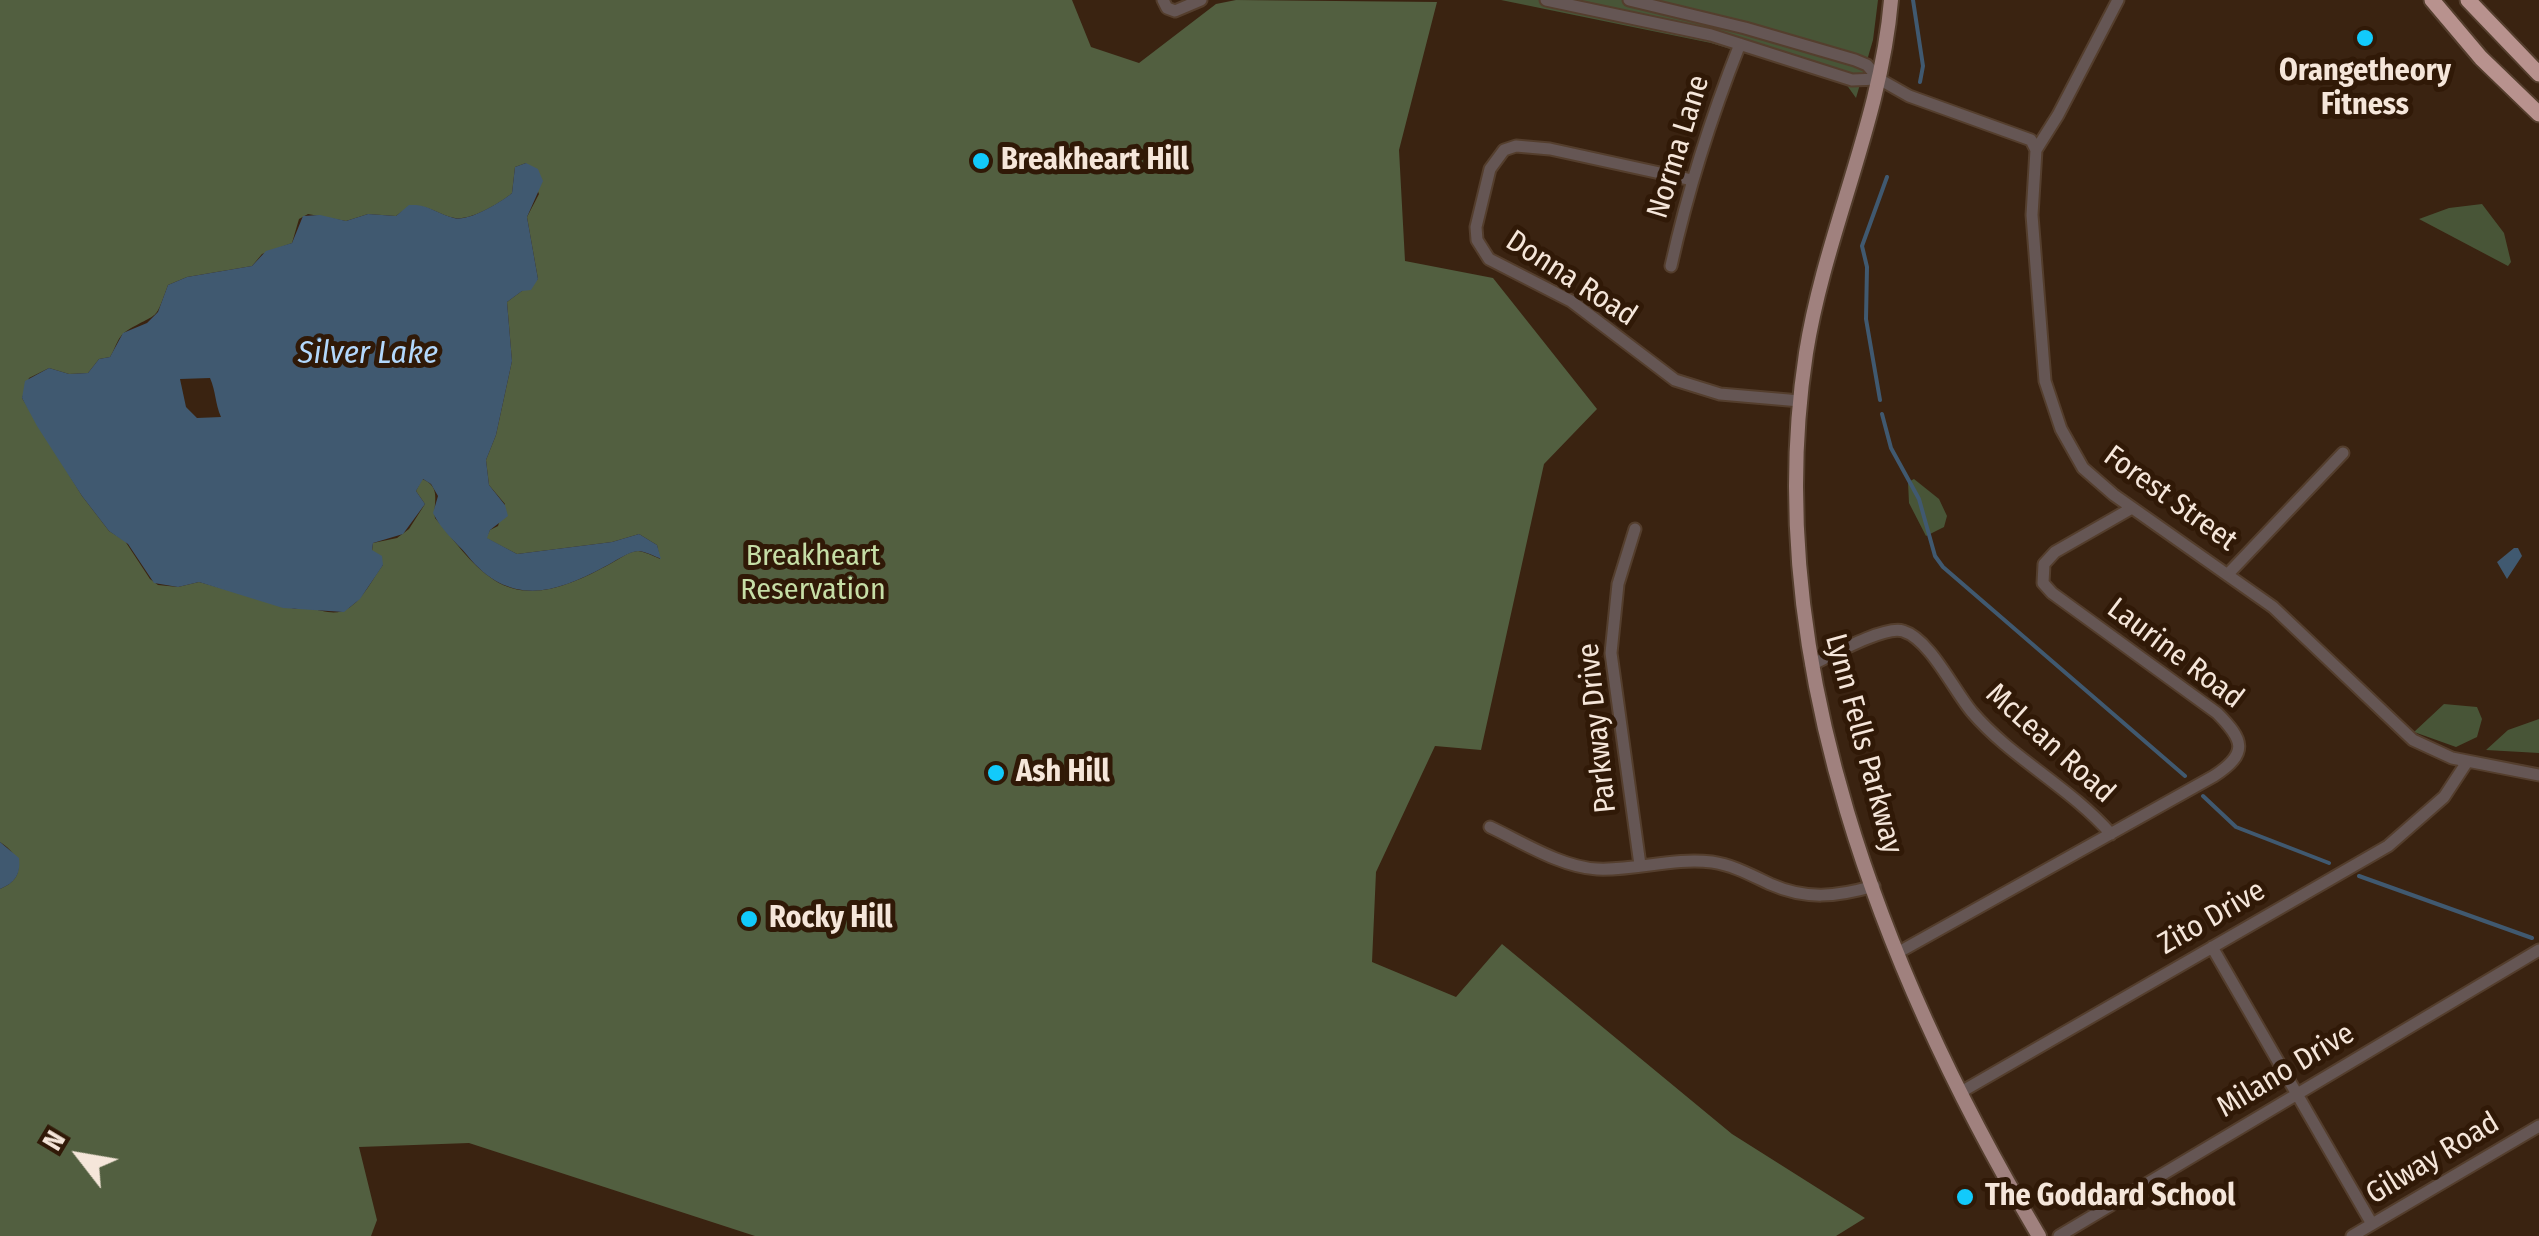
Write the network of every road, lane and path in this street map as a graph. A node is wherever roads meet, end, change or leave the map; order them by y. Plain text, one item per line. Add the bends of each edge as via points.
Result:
1 (1163, 0) edge
2 (1201, 0) edge
3 (1546, 0) edge
4 (1629, 0) edge
5 (1892, 0) edge
6 (2118, 0) edge
7 (2432, 0) edge
8 (2468, 0) edge
9 (1740, 44) junction
10 (2539, 74) edge
11 (1878, 79) junction
12 (2539, 114) edge
13 (2036, 150) junction
14 (1692, 180) junction
15 (1670, 266) dead end
16 (1800, 401) junction
17 (2343, 454) dead end
18 (2132, 508) junction
19 (1635, 529) dead end
20 (2229, 573) junction
21 (1811, 665) junction
22 (2467, 762) junction
23 (2539, 775) edge
24 (1490, 826) dead end
25 (2110, 834) junction
26 (1640, 865) junction
27 (1874, 886) junction
28 (2212, 947) junction
29 (2539, 950) edge
30 (1899, 952) junction
31 (1961, 1092) junction
32 (2296, 1094) junction
33 (2539, 1126) edge
34 (2372, 1224) junction
35 (2039, 1236) edge
36 (2059, 1236) edge
37 (2352, 1236) edge

1 - 2 street via 1176,12
3 - 9 street
4 - 11 street via 1855,60
5 - 11 main road, Lynn Fells Parkway
6 - 13 street
7 - 12 highway
8 - 10 highway
9 - 11 street via 1852,80
9 - 14 street, Norma Lane
11 - 13 street via 2028,138
11 - 16 main road, Lynn Fells Parkway via 1818,288
13 - 18 street, Forest Street via 2032,215 2048,394 2076,460
14 - 15 street, Norma Lane
14 - 16 street, Donna Road via 1516,146 1490,169 1477,240 1489,258 1570,301 1675,380 1720,394
16 - 21 main road, Lynn Fells Parkway via 1796,539
17 - 20 street
18 - 20 street, Forest Street
18 - 25 street, Laurine Road via 2056,552 2044,564 2044,583 2217,713 2236,733 2240,749 2222,771
19 - 26 street, Parkway Drive via 1618,584 1611,643
20 - 22 street, Forest Street via 2308,637 2408,736
21 - 25 street, McLean Road via 1889,630 1908,633 1980,721
21 - 27 main road, Lynn Fells Parkway via 1835,769
22 - 23 street, Forest Street
22 - 28 street, Zito Drive via 2431,811 2388,846
24 - 26 street via 1585,868
25 - 30 street, Laurine Road
26 - 27 street via 1723,864 1806,896
27 - 30 main road, Lynn Fells Parkway
28 - 31 street, Zito Drive
28 - 32 street
29 - 32 street, Milano Drive
30 - 31 main road, Lynn Fells Parkway
31 - 35 main road, Lynn Fells Parkway
32 - 34 street
32 - 36 street, Milano Drive
33 - 34 street, Gilway Road
34 - 37 street, Gilway Road

